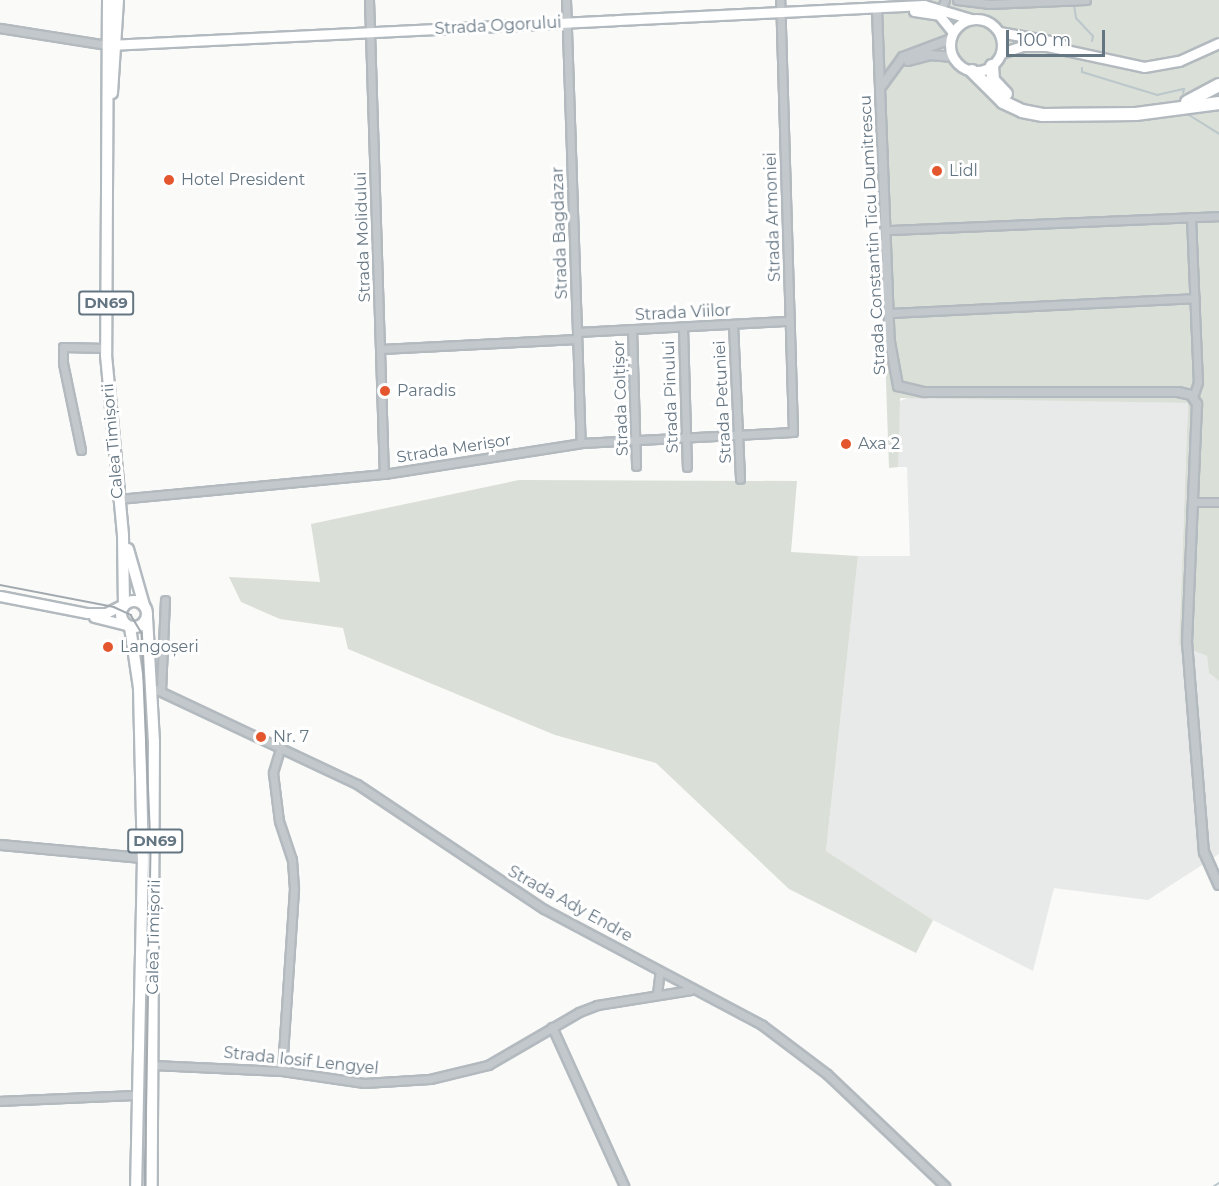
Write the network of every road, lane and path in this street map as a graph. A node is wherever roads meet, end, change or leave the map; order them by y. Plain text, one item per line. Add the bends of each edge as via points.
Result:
1 (108, 0) edge
2 (118, 0) edge
3 (369, 0) edge
4 (566, 0) edge
5 (780, 0) edge
6 (957, 0) edge
7 (1086, 0) edge
8 (1026, 1) edge
9 (943, 4) edge
10 (872, 6) edge
11 (889, 9) junction
12 (780, 14) junction
13 (971, 19) junction
14 (567, 23) junction
15 (0, 28) edge
16 (999, 32) junction
17 (370, 33) junction
18 (952, 36) junction
19 (1216, 44) edge
20 (112, 45) junction
21 (1001, 53) junction
22 (953, 57) junction
23 (1105, 60) junction
24 (992, 66) junction
25 (972, 71) junction
26 (889, 76) junction
27 (1219, 85) edge
28 (881, 87) junction
29 (1219, 103) edge
30 (1160, 110) junction
31 (1093, 115) junction
32 (1219, 216) edge
33 (1191, 217) junction
34 (888, 230) junction
35 (1195, 298) junction
36 (889, 313) junction
37 (790, 321) junction
38 (733, 324) junction
39 (683, 327) junction
40 (632, 329) junction
41 (577, 336) junction
42 (106, 348) junction
43 (381, 349) junction
44 (1193, 397) junction
45 (794, 432) joint
46 (737, 435) junction
47 (687, 438) junction
48 (636, 441) junction
49 (581, 443) junction
50 (81, 450) dead end
51 (636, 466) dead end
52 (687, 467) dead end
53 (384, 474) junction
54 (740, 479) dead end
55 (119, 499) junction
56 (1193, 502) junction
57 (1219, 502) edge
58 (123, 535) junction
59 (0, 596) edge
60 (165, 600) dead end
61 (124, 604) junction
62 (144, 605) junction
63 (87, 613) junction
64 (147, 617) junction
65 (128, 626) junction
66 (157, 690) junction
67 (281, 746) junction
68 (0, 845) edge
69 (143, 858) junction
70 (1219, 885) edge
71 (660, 971) junction
72 (691, 990) junction
73 (657, 994) junction
74 (552, 1027) junction
75 (153, 1065) junction
76 (282, 1071) junction
77 (137, 1095) junction
78 (0, 1101) edge
79 (136, 1186) edge
80 (152, 1186) edge
81 (624, 1186) edge
82 (945, 1186) edge

1 - 20 main road, Calea Timișorii / DN69
2 - 20 main road, Calea Timișorii / DN69
3 - 17 street, Strada Molidului
4 - 14 street, Strada Bagdazar
5 - 12 street, Strada Armoniei
6 - 8 street via 974,4
7 - 8 street
9 - 11 main road, Strada Ogorului
9 - 13 main road, Strada Ogorului
10 - 11 main road, Strada Ogorului
10 - 12 main road, Strada Ogorului
10 - 28 street, Strada Constantin Ticu Dumitrescu
11 - 18 main road, Strada Ogorului via 930,12 946,20
12 - 14 main road, Strada Ogorului
12 - 37 street, Strada Armoniei
13 - 16 main road via 990,22
13 - 18 main road
14 - 17 main road, Strada Ogorului
14 - 41 street, Strada Bagdazar
15 - 20 street
16 - 21 main road
16 - 23 main road via 1059,43
17 - 20 main road, Strada Ogorului
17 - 43 street, Strada Molidului
18 - 22 main road
18 - 26 street via 903,57
19 - 23 main road via 1157,66
20 - 42 main road, Calea Timișorii / DN69
21 - 23 main road via 1023,46 1047,46
21 - 24 main road
22 - 25 main road
22 - 26 street via 916,58
24 - 25 main road
24 - 31 highway via 992,76 999,87 1024,105
25 - 31 highway via 1003,102 1022,111
26 - 28 street
27 - 30 highway
28 - 34 street, Strada Constantin Ticu Dumitrescu
29 - 30 highway
30 - 31 highway
32 - 33 street
33 - 34 street
33 - 35 street
34 - 36 street, Strada Constantin Ticu Dumitrescu
35 - 36 street
35 - 44 street via 1198,382
36 - 44 street, Strada Constantin Ticu Dumitrescu via 894,379 905,390 1178,392
37 - 38 street, Strada Viilor
37 - 45 street, Strada Armoniei
38 - 39 street, Strada Viilor
38 - 46 street, Strada Petuniei
39 - 40 street, Strada Viilor
39 - 47 street, Strada Pinului
40 - 41 street, Strada Viilor
40 - 48 street, Strada Colțișor
41 - 43 street, Strada Viilor
41 - 49 street, Strada Bagdazar
42 - 50 street, Calea Timișorii via 63,347
42 - 55 main road, Calea Timișorii / DN69
43 - 53 street, Strada Molidului
44 - 56 street via 1198,411
45 - 46 street, Strada Merișor
46 - 47 street, Strada Merișor
46 - 54 street, Strada Petuniei
47 - 48 street, Strada Merișor
47 - 52 street, Strada Pinului
48 - 49 street, Strada Merișor
48 - 51 street, Strada Colțișor
49 - 53 street, Strada Merișor
53 - 55 street, Strada Merișor
55 - 58 main road, Calea Timișorii / DN69
56 - 57 street
56 - 70 street via 1187,642 1204,852
58 - 61 main road, Calea Timișorii / DN69
58 - 62 main road, Calea Timișorii / DN69
59 - 63 main road
60 - 66 street
61 - 62 main road via 134,600
61 - 63 main road via 106,613
61 - 65 main road, DN69 via 120,616
62 - 64 main road, DN69
63 - 65 main road
64 - 65 main road via 140,626
64 - 66 main road, Calea Timișorii / DN69
65 - 69 main road, Calea Timișorii / DN69 via 139,688
66 - 67 street, Strada Ady Endre
66 - 75 main road, Calea Timișorii / DN69
67 - 71 street, Strada Ady Endre via 357,784 544,909
67 - 76 street via 273,773 279,821 292,860 294,889
68 - 69 street
69 - 77 main road, Calea Timișorii / DN69
71 - 72 street, Strada Ady Endre
71 - 73 street
72 - 73 street, Strada Iosif Lengyel
72 - 82 street, Strada Ady Endre via 747,1016 790,1045 827,1074
73 - 74 street, Strada Iosif Lengyel via 597,1005
74 - 76 street, Strada Iosif Lengyel via 488,1065 430,1079 364,1083
74 - 81 street
75 - 76 street, Strada Iosif Lengyel
75 - 80 main road, Calea Timișorii / DN69
77 - 78 street
77 - 79 main road, Calea Timișorii / DN69

